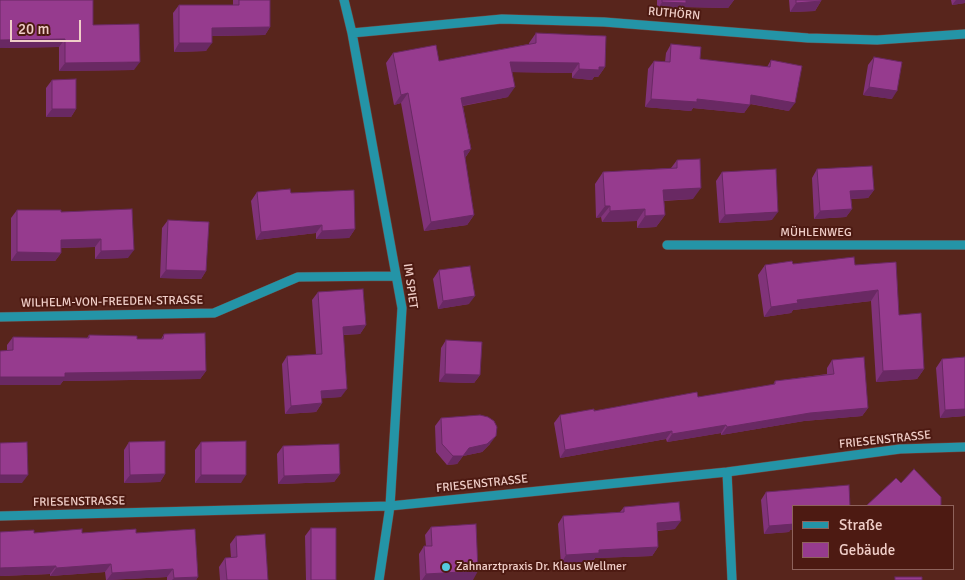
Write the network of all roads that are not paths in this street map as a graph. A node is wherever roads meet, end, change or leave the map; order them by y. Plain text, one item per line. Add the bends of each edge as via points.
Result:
1 (344, 0) edge
2 (352, 33) junction
3 (965, 34) edge
4 (667, 245) dead end
5 (965, 246) edge
6 (396, 276) junction
7 (0, 317) edge
8 (965, 447) edge
9 (727, 472) junction
10 (390, 506) junction
11 (0, 516) edge
12 (379, 580) edge
13 (732, 580) edge

1 - 2 street, IM SPIET
2 - 3 street, RUTHÖRN via 502,19 604,22 858,40
2 - 6 street, IM SPIET
4 - 5 street, MÜHLENWEG
6 - 7 street, WILHELM-VON-FREEDEN-STRASSE via 298,277 214,313
6 - 10 street, IM SPIET via 402,308
8 - 9 street, FRIESENSTRASSE via 900,449
9 - 10 street, FRIESENSTRASSE
9 - 13 street
10 - 11 street, FRIESENSTRASSE
10 - 12 street, IM SPIET

